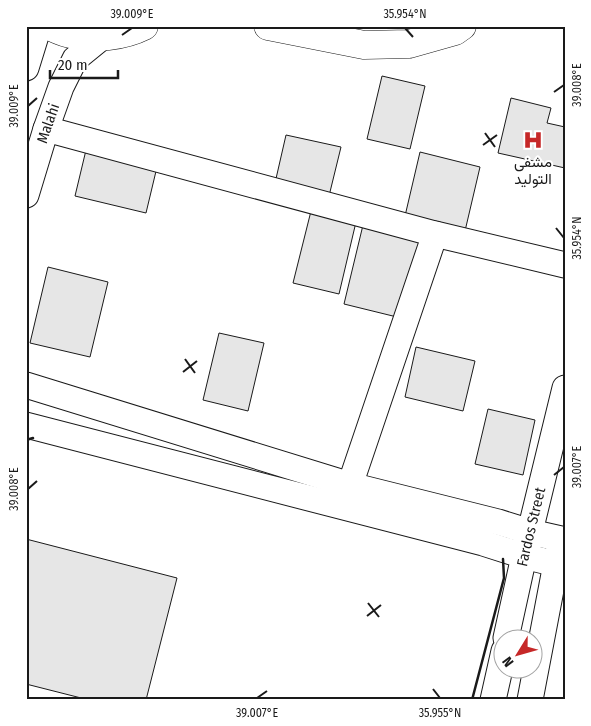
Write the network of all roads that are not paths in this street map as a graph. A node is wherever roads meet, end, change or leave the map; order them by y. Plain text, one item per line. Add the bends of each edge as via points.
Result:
1 (38, 26) edge
2 (49, 26) edge
3 (144, 26) edge
4 (268, 26) edge
5 (462, 26) edge
6 (102, 37) junction
7 (26, 68) edge
8 (46, 129) junction
9 (26, 195) edge
10 (435, 234) junction
11 (565, 265) edge
12 (26, 385) edge
13 (565, 388) edge
14 (26, 425) edge
15 (350, 484) junction
16 (530, 532) junction
17 (562, 546) edge
18 (524, 556) junction
19 (508, 628) edge
20 (498, 678) edge
21 (493, 700) edge
22 (530, 700) edge

1 - 7 street
2 - 6 main road via 70,34
3 - 6 main road via 132,32
4 - 5 main road via 364,45 409,44
6 - 8 street, Malahi via 75,59
8 - 9 street, Malahi
8 - 10 street
10 - 11 street
10 - 15 street
12 - 15 street
13 - 16 street, Fardos Street
14 - 18 street
15 - 16 street
16 - 17 street
16 - 18 street, Fardos Street
17 - 18 street
17 - 22 street
18 - 19 street, Fardos Street
20 - 21 street

